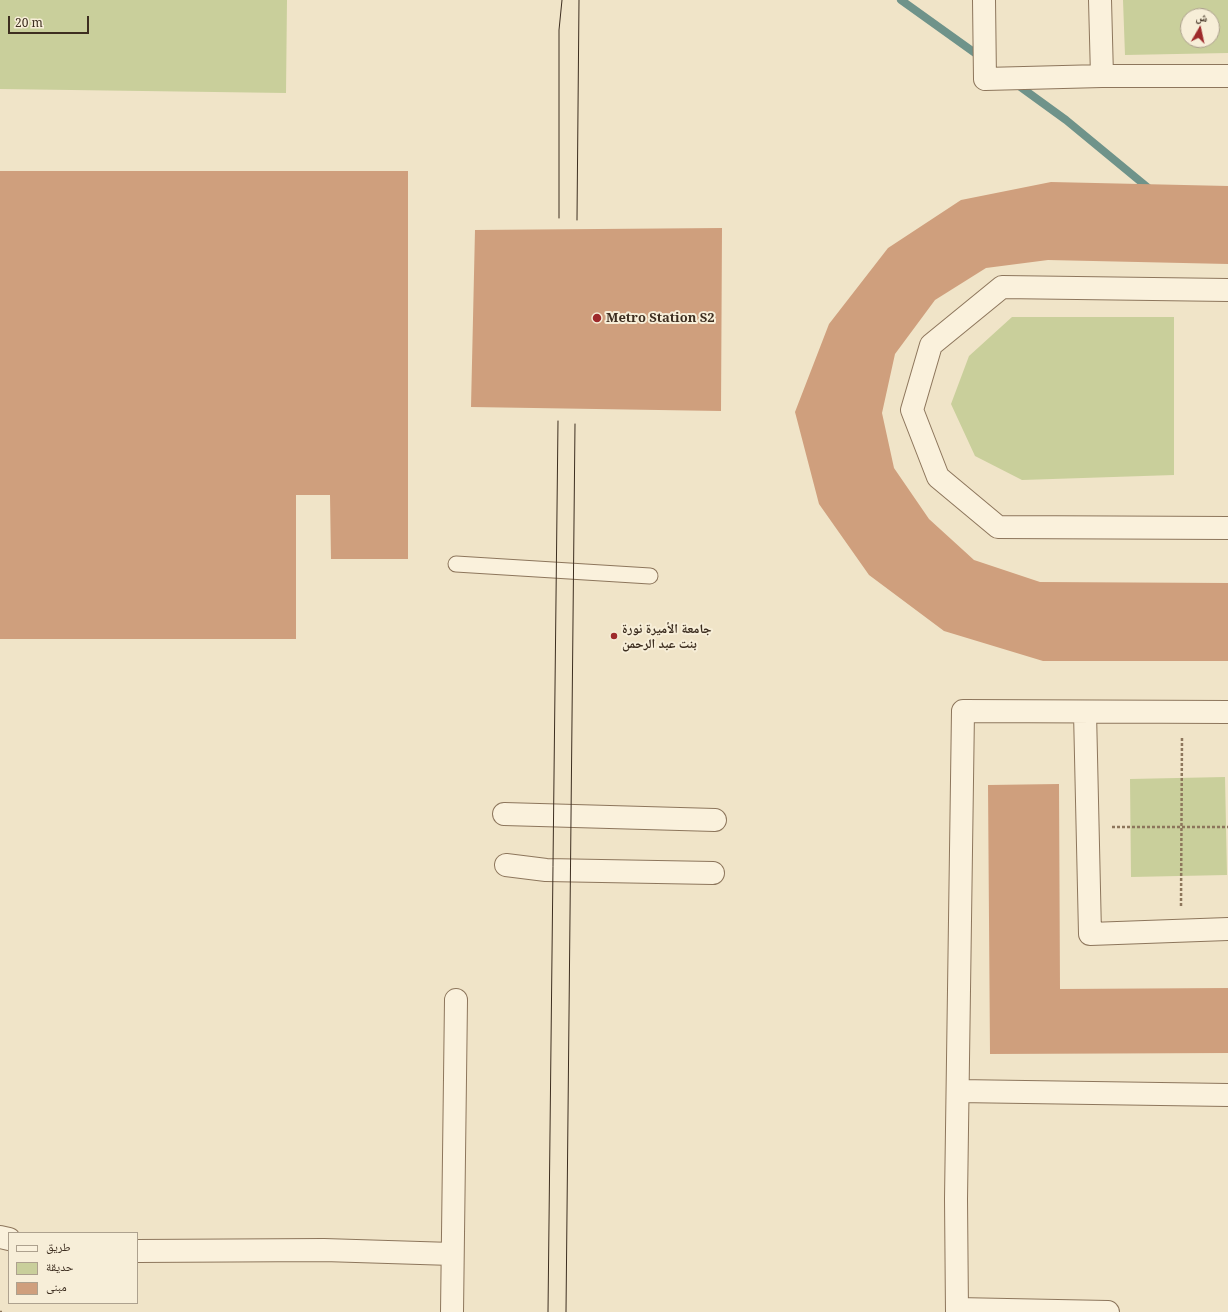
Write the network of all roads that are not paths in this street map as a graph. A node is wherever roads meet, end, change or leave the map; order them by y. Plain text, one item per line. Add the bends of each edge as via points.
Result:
1 (984, 0) edge
2 (1100, 0) edge
3 (1102, 76) junction
4 (1228, 76) edge
5 (1228, 290) edge
6 (1228, 528) edge
7 (456, 564) dead end
8 (650, 576) dead end
9 (1086, 712) junction
10 (1228, 712) edge
11 (504, 814) dead end
12 (715, 820) dead end
13 (506, 865) dead end
14 (713, 873) dead end
15 (1228, 930) edge
16 (456, 1000) dead end
17 (958, 1091) junction
18 (1228, 1095) edge
19 (138, 1251) edge
20 (452, 1254) junction
21 (957, 1310) edge
22 (452, 1312) edge
23 (1108, 1312) edge

1 - 3 street via 984,79
2 - 3 street
3 - 4 street
5 - 6 street via 1002,287 931,345 912,410 938,477 998,527
7 - 8 lane
9 - 10 street
9 - 15 street via 1090,934
9 - 17 street via 963,711
11 - 12 street
13 - 14 street via 546,870
16 - 20 street
17 - 18 street
17 - 21 street
19 - 20 street via 324,1250
20 - 22 street
21 - 23 street

